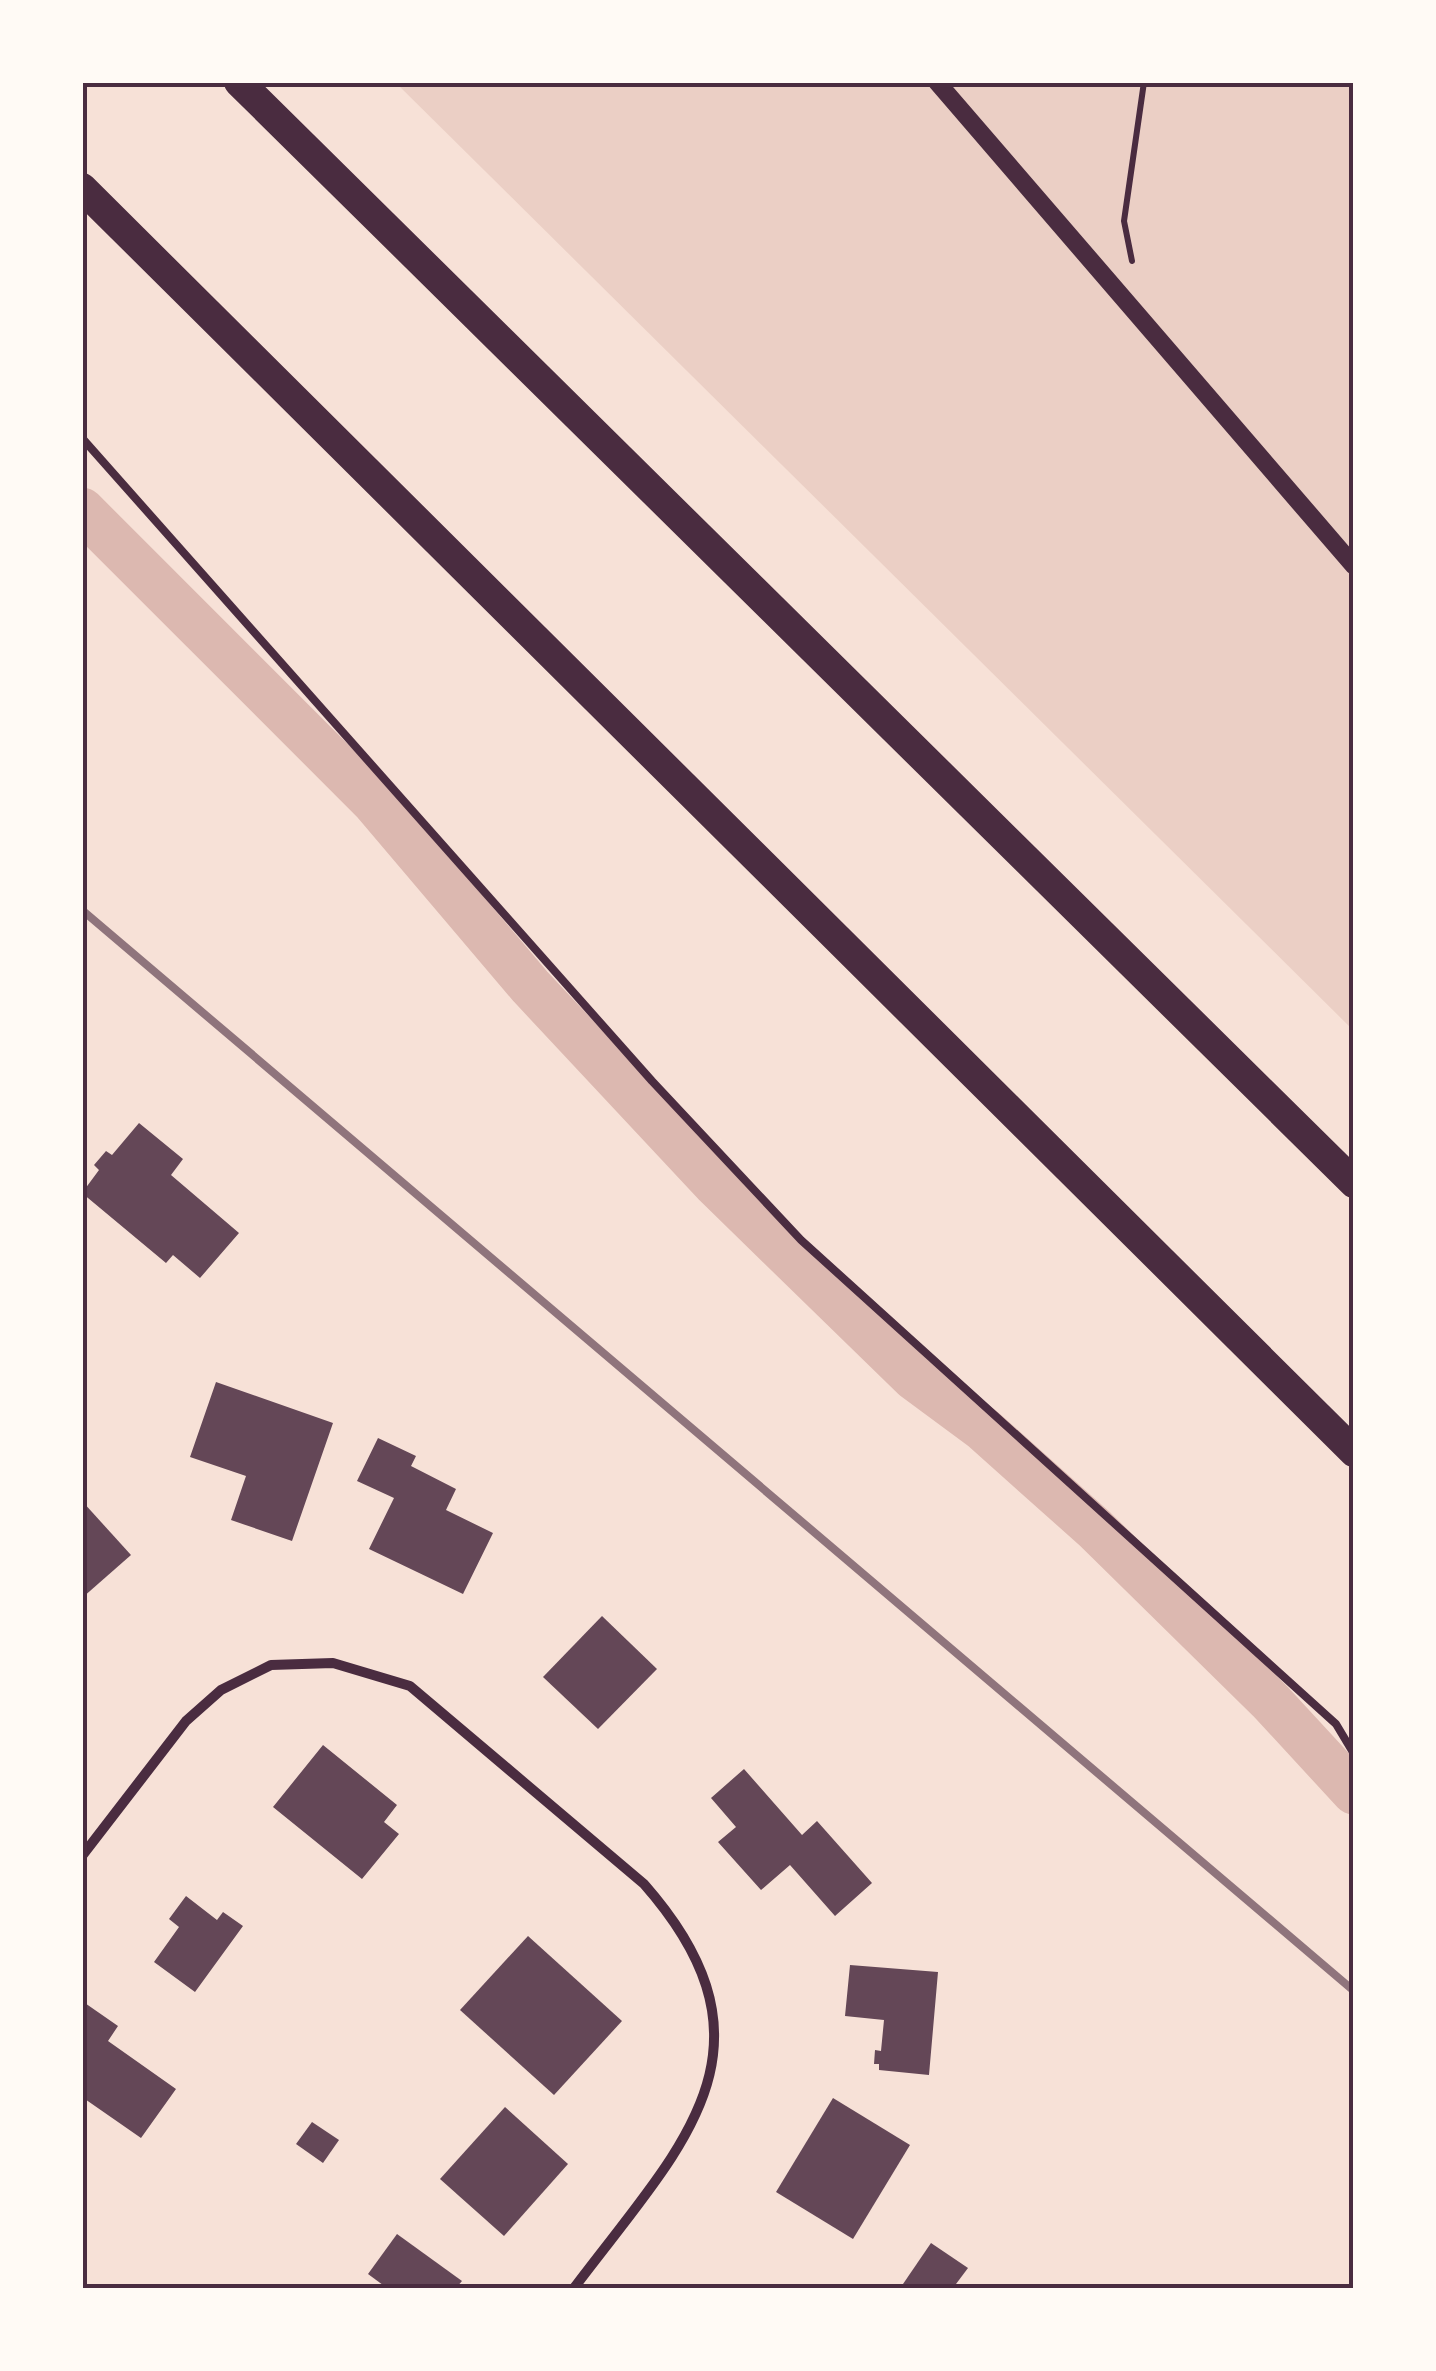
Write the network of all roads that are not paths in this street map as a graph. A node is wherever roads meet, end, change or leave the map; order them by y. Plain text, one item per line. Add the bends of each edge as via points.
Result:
1 (239, 82) edge
2 (936, 82) edge
3 (82, 188) edge
4 (82, 438) edge
5 (1354, 566) edge
6 (1354, 1183) edge
7 (1354, 1452) edge
8 (1354, 1754) edge
9 (82, 1856) edge
10 (574, 2288) edge

1 - 6 highway
2 - 5 street
3 - 7 highway
4 - 8 lane via 800,1240 1336,1724
9 - 10 street via 186,1721 220,1690 271,1665 333,1663 410,1686 644,1884 677,1921 708,1984 717,2038 692,2132

